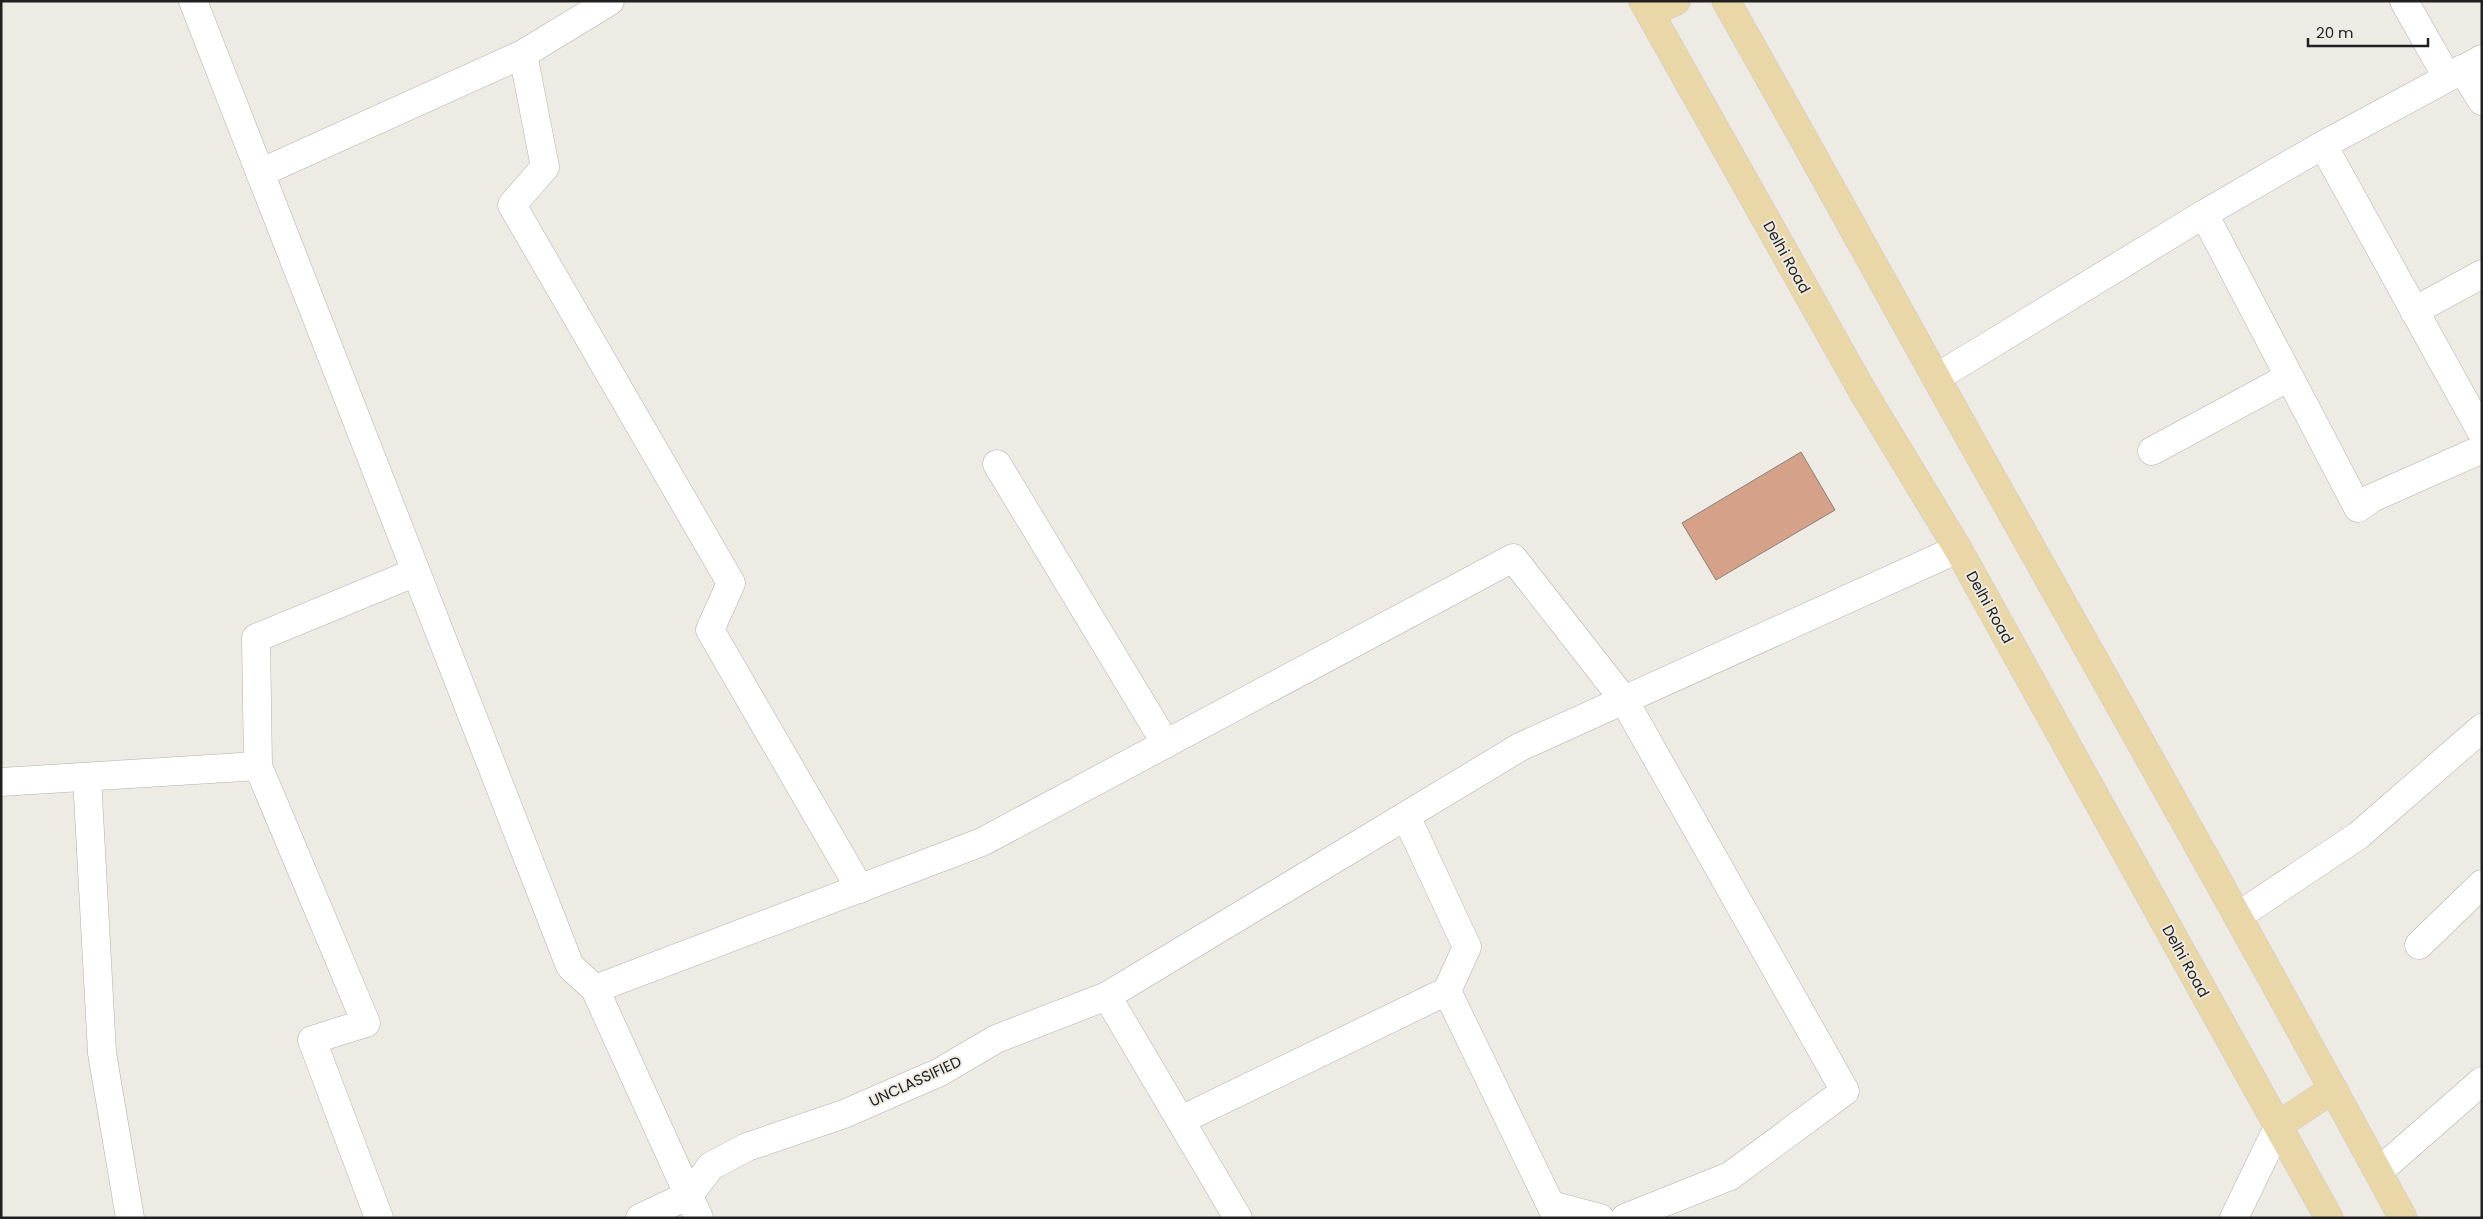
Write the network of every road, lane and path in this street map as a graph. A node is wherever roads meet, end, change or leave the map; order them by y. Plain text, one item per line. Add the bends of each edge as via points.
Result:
1 (193, 1) edge
2 (610, 1) edge
3 (1676, 1) edge
4 (1726, 1) edge
5 (2404, 1) edge
6 (1646, 7) edge
7 (522, 54) junction
8 (2464, 69) edge
9 (2482, 102) edge
10 (2323, 145) junction
11 (260, 173) junction
12 (2204, 214) junction
13 (2482, 274) edge
14 (2414, 311) junction
15 (2289, 377) junction
16 (1936, 378) junction
17 (2482, 433) edge
18 (2482, 449) edge
19 (2152, 451) dead end
20 (997, 464) dead end
21 (1958, 549) junction
22 (416, 572) junction
23 (1624, 700) junction
24 (2482, 728) edge
25 (1166, 744) junction
26 (258, 766) junction
27 (87, 777) junction
28 (1, 782) edge
29 (1406, 816) junction
30 (2482, 884) edge
31 (860, 889) junction
32 (2238, 916) junction
33 (2419, 945) dead end
34 (595, 989) junction
35 (1447, 991) junction
36 (1107, 996) junction
37 (2482, 1081) edge
38 (2333, 1089) junction
39 (1181, 1120) junction
40 (2278, 1126) junction
41 (2378, 1172) junction
42 (694, 1206) edge
43 (1554, 1211) edge
44 (130, 1218) edge
45 (379, 1218) edge
46 (640, 1218) edge
47 (1238, 1218) edge
48 (1600, 1218) edge
49 (1625, 1218) edge
50 (2234, 1218) edge
51 (2329, 1218) edge
52 (2403, 1218) edge

1 - 11 street
2 - 7 street
3 - 6 main road
4 - 16 main road
5 - 8 street
6 - 21 main road, Delhi Road via 1863,392
7 - 11 street
7 - 31 street via 545,167 512,205 731,582 710,630
8 - 9 street
8 - 10 street
10 - 12 street
10 - 14 street
11 - 22 street
12 - 15 street
12 - 16 street
13 - 14 street
14 - 17 street
15 - 18 street via 2358,508 2372,498
15 - 19 street
16 - 32 main road
20 - 25 street
21 - 23 street, UNCLASSIFIED
21 - 40 main road, Delhi Road
22 - 26 street via 256,638
22 - 34 street via 570,966
23 - 25 street via 1513,558
23 - 29 street, UNCLASSIFIED via 1520,747
23 - 49 street via 1844,1091 1730,1176
24 - 32 street via 2360,835
25 - 31 street via 982,842
26 - 27 street
26 - 45 street via 366,1023 312,1040
27 - 28 street
27 - 44 street via 102,1053
29 - 35 street via 1467,947
29 - 36 street, UNCLASSIFIED
30 - 33 street
31 - 34 street
32 - 38 main road
34 - 42 street
35 - 39 street
35 - 43 street
36 - 39 street
36 - 42 street, UNCLASSIFIED via 996,1039 940,1072 844,1114 747,1147 711,1166
37 - 41 street
38 - 40 main road
38 - 41 main road
39 - 47 street
40 - 50 street
40 - 51 main road, Delhi Road
41 - 52 main road
42 - 46 street
43 - 48 street

